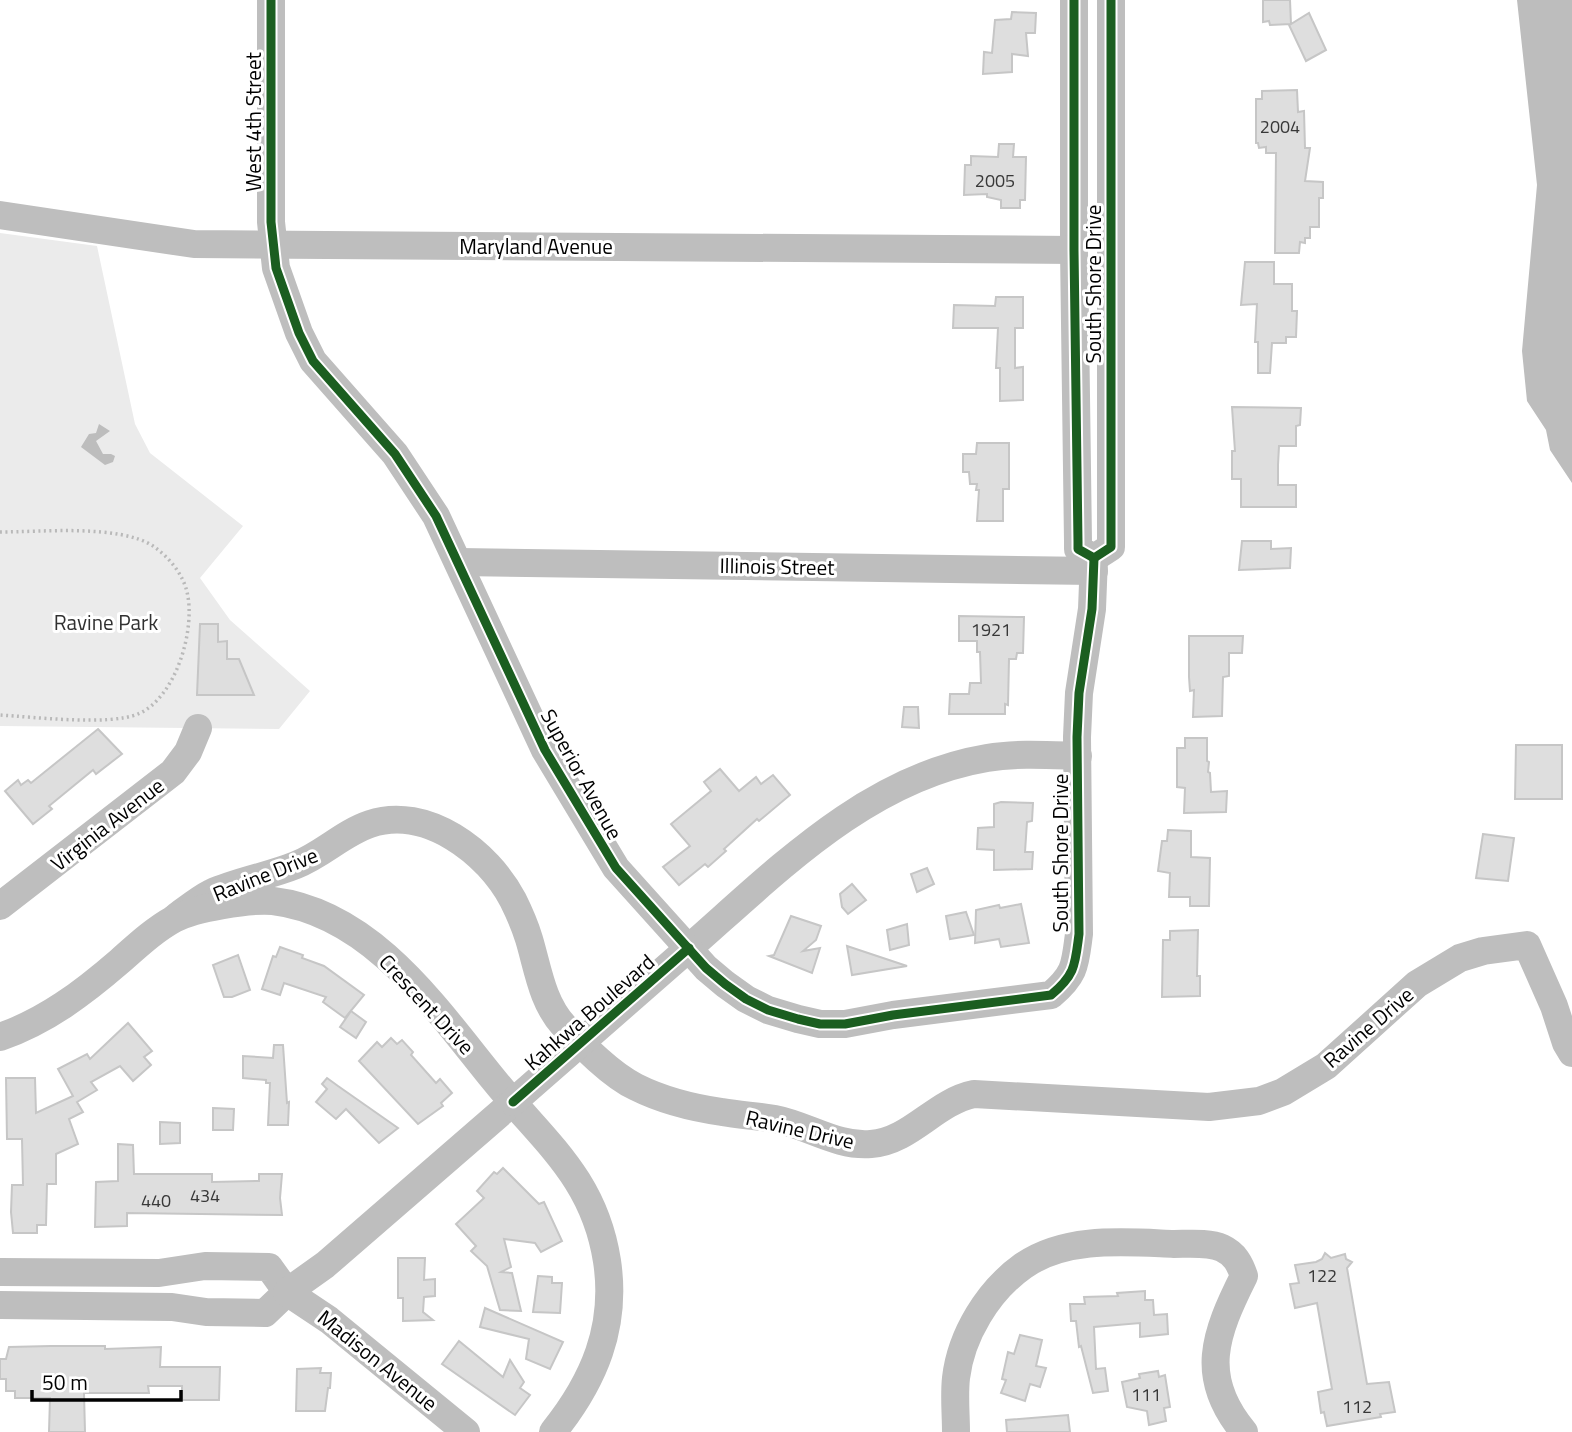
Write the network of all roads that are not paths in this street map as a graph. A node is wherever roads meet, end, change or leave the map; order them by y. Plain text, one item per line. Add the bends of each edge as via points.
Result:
1 (271, 0) edge
2 (1074, 0) edge
3 (1111, 0) edge
4 (0, 215) edge
5 (273, 244) junction
6 (1074, 250) junction
7 (459, 562) junction
8 (1094, 565) junction
9 (198, 728) dead end
10 (1077, 756) junction
11 (0, 906) edge
12 (176, 917) junction
13 (689, 948) junction
14 (1068, 978) joint
15 (0, 1037) edge
16 (1572, 1053) edge
17 (513, 1102) junction
18 (186, 1268) junction
19 (0, 1272) edge
20 (287, 1292) junction
21 (0, 1305) edge
22 (186, 1310) junction
23 (466, 1432) edge
24 (553, 1432) edge
25 (956, 1432) edge
26 (1244, 1432) edge

1 - 5 street, West 4th Street
2 - 6 street, South Shore Drive
3 - 8 street, South Shore Drive via 1111,547
4 - 5 street, Maryland Avenue via 181,242
5 - 6 street, Maryland Avenue
5 - 7 street, Superior Avenue via 283,292 313,361 395,454 436,516
6 - 8 street, South Shore Drive via 1078,549
7 - 8 street, Illinois Street
7 - 13 street, Superior Avenue via 558,774 616,869
8 - 10 street, South Shore Drive via 1079,693
9 - 11 street, Virginia Avenue via 173,772
10 - 13 street, Kahkwa Boulevard via 984,758 933,773 878,797 791,858
10 - 14 street, South Shore Drive via 1079,934 1076,964
12 - 15 street, Crescent Drive via 44,1019
12 - 16 street, Ravine Drive via 209,894 303,862 370,824 409,820 425,824 483,859 520,915 554,1013 600,1060 634,1086 720,1112 799,1125 844,1142 872,1144 902,1136 945,1105 974,1094 1209,1107 1259,1101 1326,1066 1417,984 1460,958 1527,945
12 - 17 street, Crescent Drive via 223,905 271,901 318,913 343,926 402,971
13 - 14 street, Superior Avenue via 706,968 746,999 820,1024 1051,995
13 - 17 street, Kahkwa Boulevard, bridge
17 - 20 street, Kahkwa Boulevard via 325,1265
17 - 24 street, Crescent Drive via 573,1173 594,1212 607,1261 608,1322 602,1346 582,1394
18 - 19 street via 159,1273
18 - 20 street via 269,1267
18 - 22 street
20 - 22 street, Kahkwa Boulevard via 265,1313
20 - 23 street, Madison Avenue via 330,1320
21 - 22 street, Kahkwa Boulevard
25 - 26 street via 956,1377 965,1342 1005,1282 1043,1254 1068,1247 1143,1241 1221,1247 1238,1260 1244,1276 1216,1343 1215,1369 1220,1393

